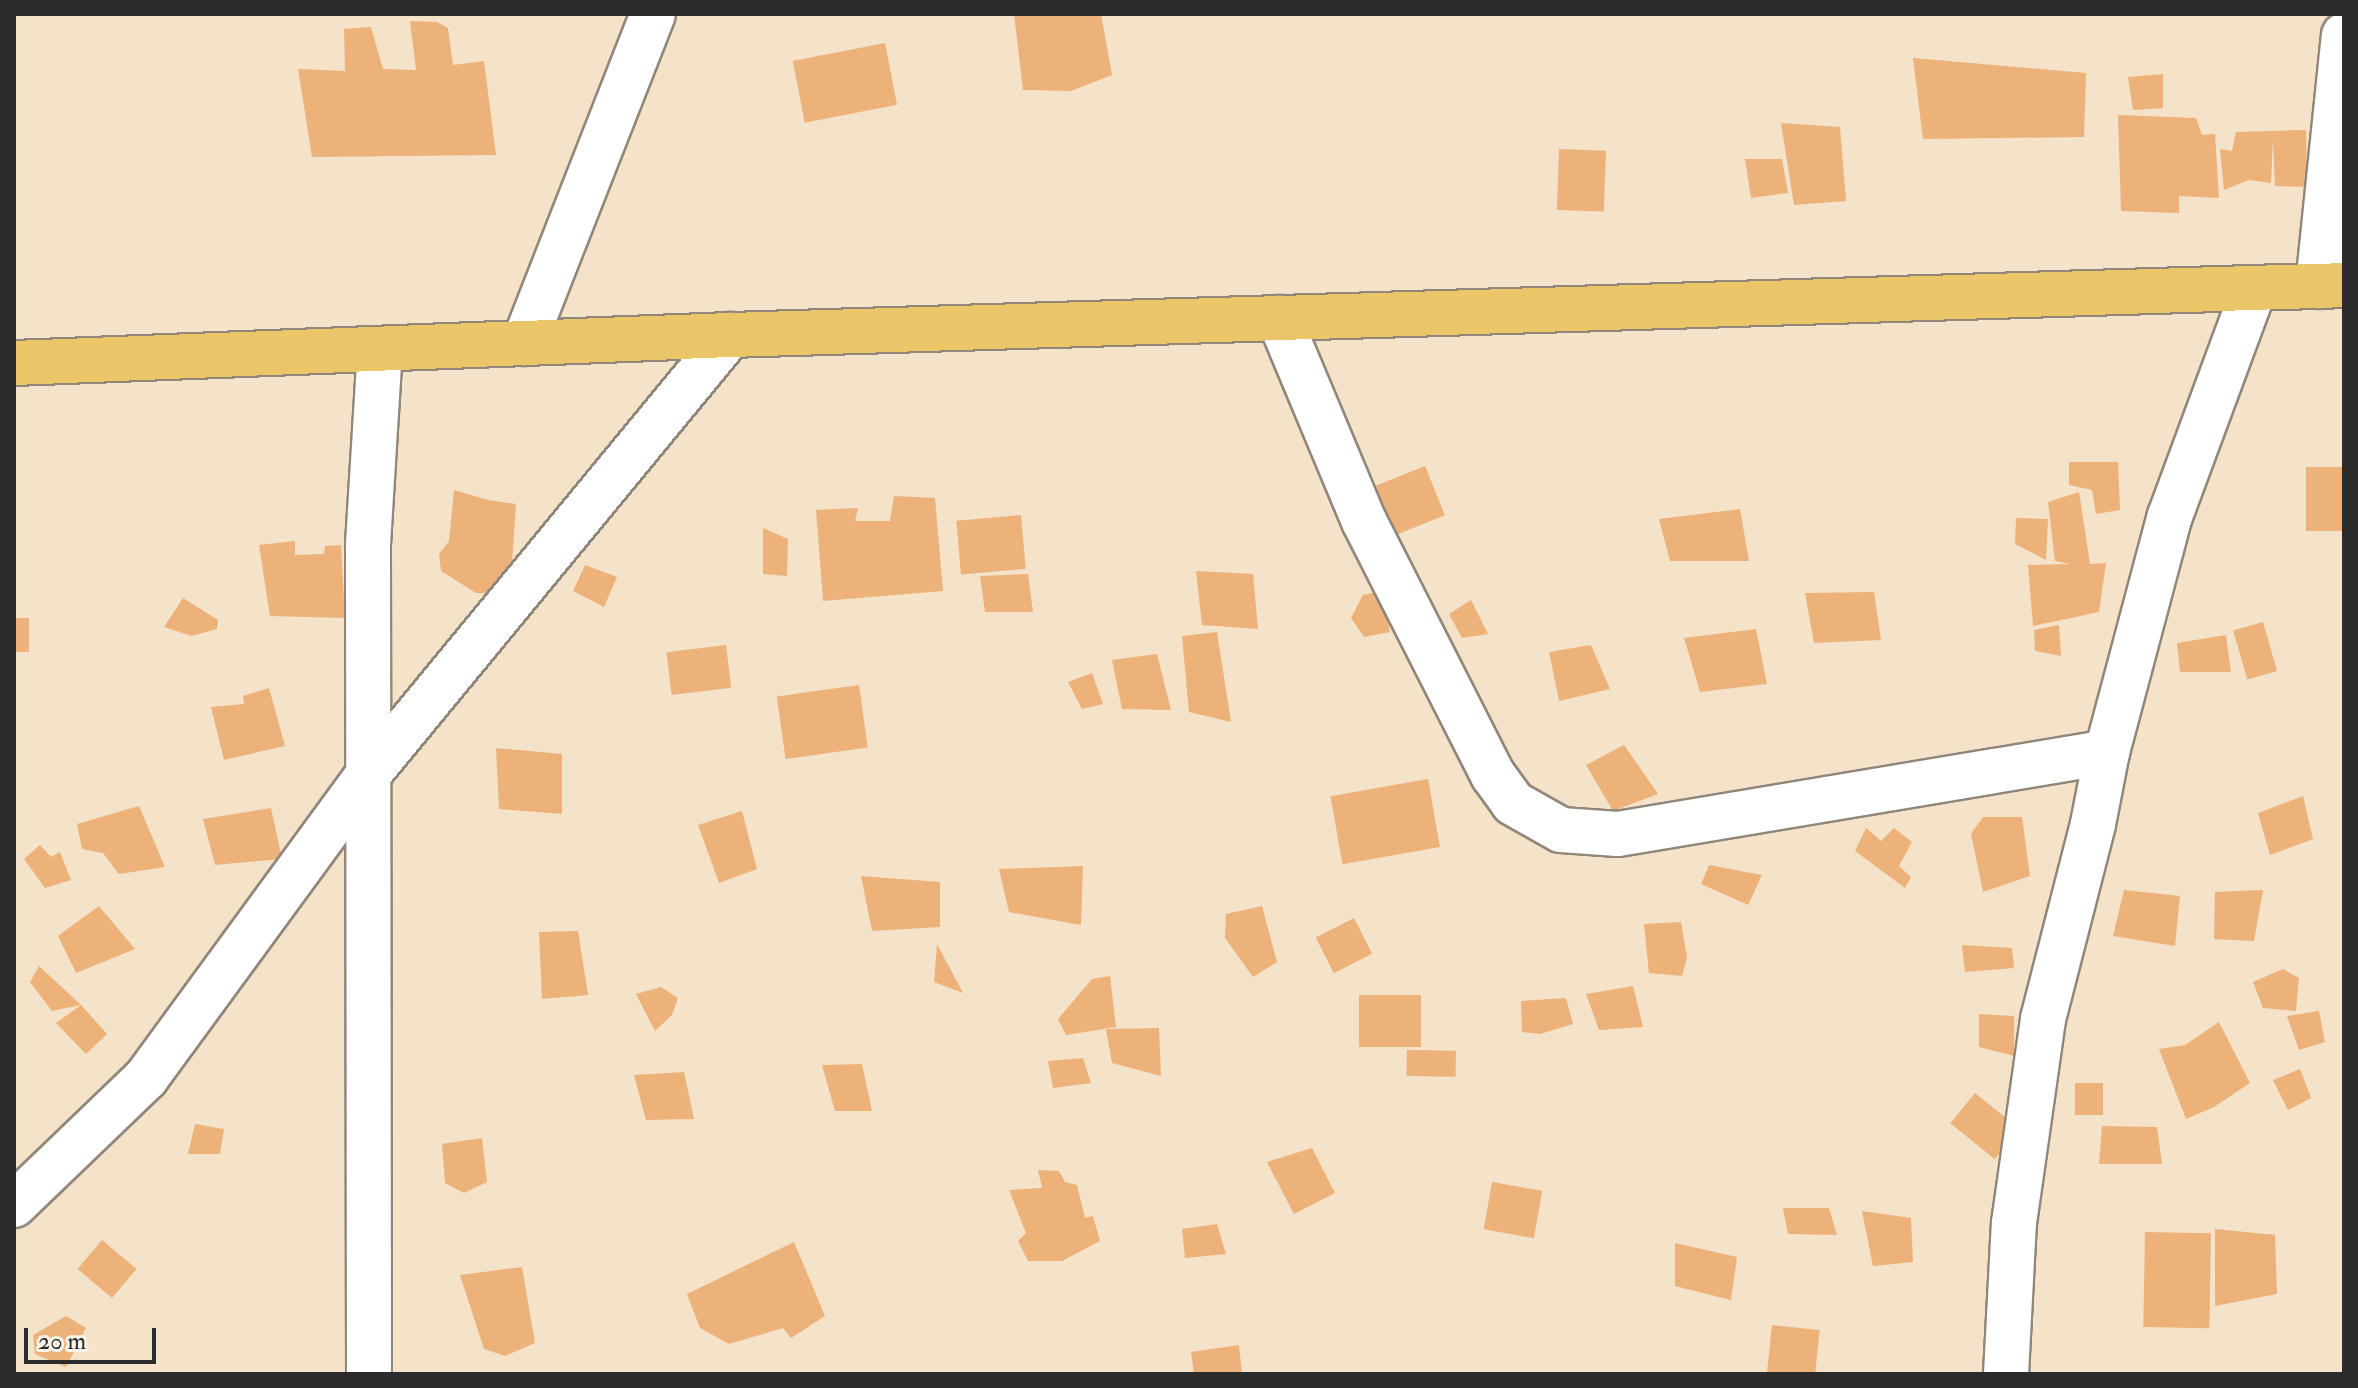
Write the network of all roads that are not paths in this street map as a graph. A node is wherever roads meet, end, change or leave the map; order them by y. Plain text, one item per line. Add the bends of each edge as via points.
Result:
1 (653, 14) edge
2 (2344, 35) edge
3 (2331, 285) edge
4 (2254, 289) junction
5 (1279, 318) junction
6 (730, 335) junction
7 (524, 343) junction
8 (380, 349) junction
9 (14, 363) edge
10 (2107, 752) junction
11 (371, 771) junction
12 (14, 1205) edge
13 (369, 1374) edge
14 (2006, 1374) edge

1 - 7 street
2 - 3 street
3 - 4 main road
4 - 5 main road
4 - 10 street via 2170,516
5 - 6 main road
5 - 10 street via 1364,521 1493,775 1513,803 1561,830 1618,834
6 - 7 main road
6 - 11 street
7 - 8 main road
8 - 9 main road
8 - 11 street via 368,544
10 - 14 street via 2043,1019 2014,1223
11 - 12 street via 146,1078
11 - 13 street

